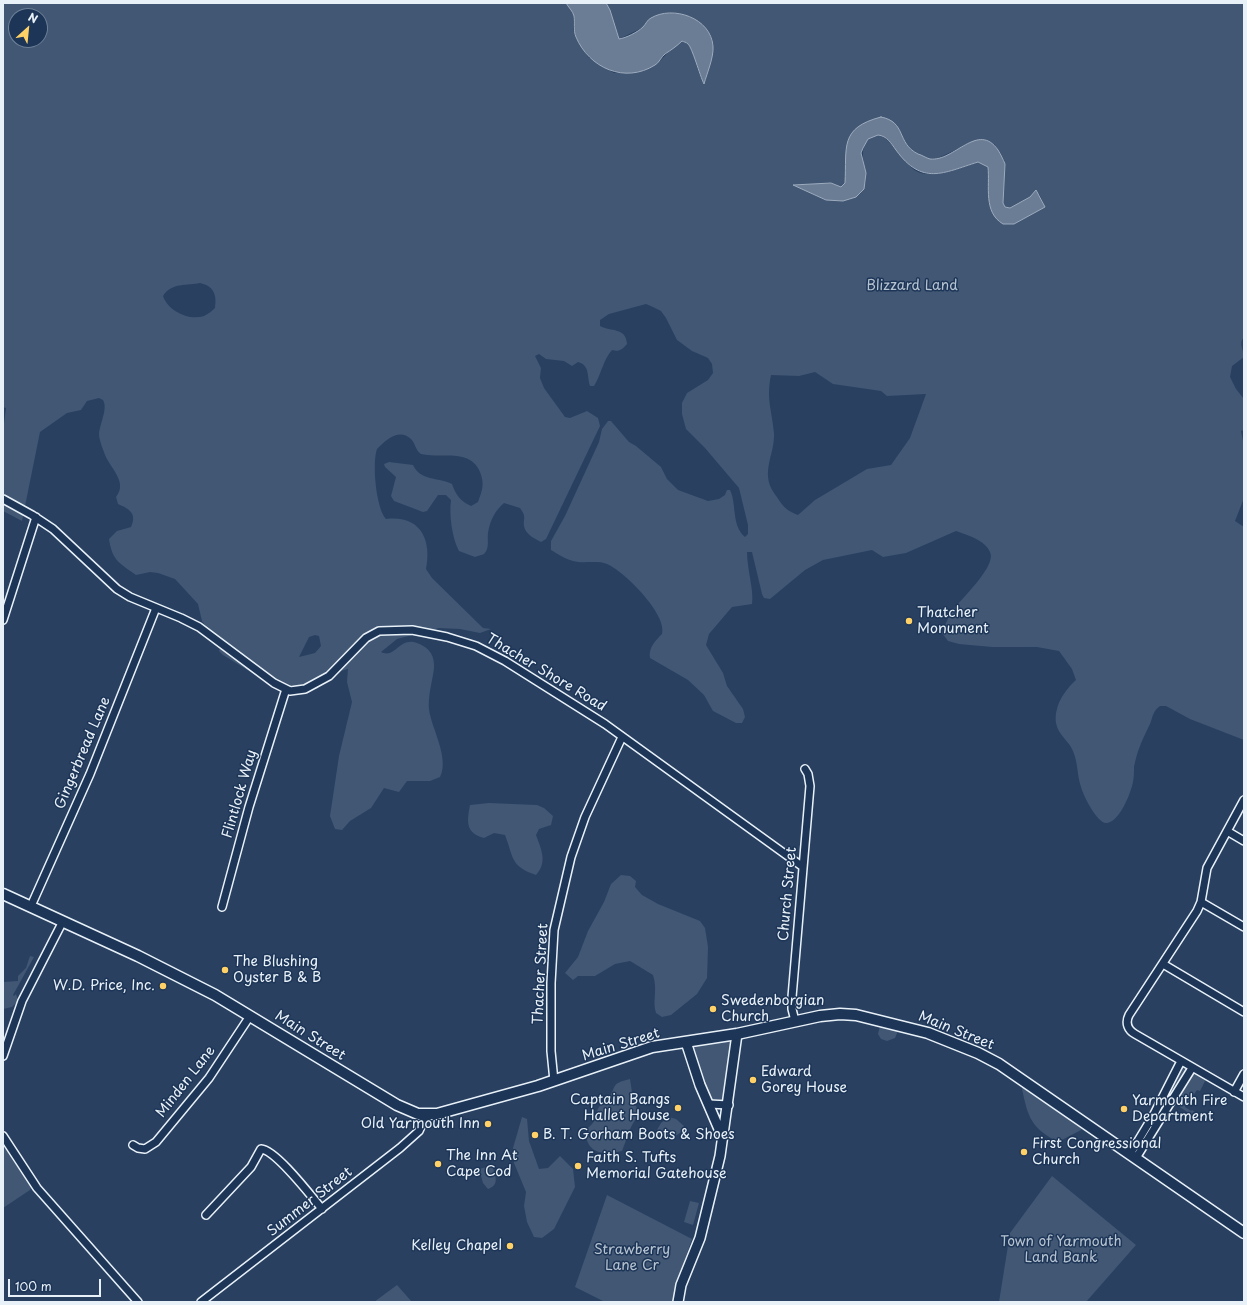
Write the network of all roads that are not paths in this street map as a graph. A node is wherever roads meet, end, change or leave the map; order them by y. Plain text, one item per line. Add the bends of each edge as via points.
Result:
1 (3, 499) edge
2 (36, 517) junction
3 (156, 608) junction
4 (3, 620) edge
5 (286, 689) junction
6 (622, 737) junction
7 (805, 769) dead end
8 (1244, 800) edge
9 (1227, 831) junction
10 (1244, 841) edge
11 (803, 867) junction
12 (3, 894) edge
13 (1201, 902) junction
14 (31, 906) junction
15 (222, 907) dead end
16 (63, 921) junction
17 (1244, 927) edge
18 (1163, 964) junction
19 (1244, 1012) edge
20 (250, 1016) junction
21 (795, 1022) junction
22 (737, 1034) junction
23 (686, 1042) junction
24 (3, 1056) edge
25 (1181, 1061) junction
26 (1192, 1068) junction
27 (1244, 1074) edge
28 (554, 1080) junction
29 (1234, 1092) junction
30 (1244, 1097) edge
31 (709, 1104) junction
32 (729, 1105) junction
33 (426, 1115) junction
34 (3, 1136) edge
35 (723, 1139) junction
36 (133, 1145) dead end
37 (1133, 1156) junction
38 (322, 1209) junction
39 (206, 1215) dead end
40 (1243, 1229) edge
41 (138, 1302) edge
42 (201, 1302) edge
43 (678, 1302) edge

1 - 2 street, Thacher Shore Road
2 - 3 street, Thacher Shore Road via 62,537 113,586 130,597
2 - 4 street
3 - 5 street, Thacher Shore Road via 199,627 268,679
3 - 14 street, Gingerbread Lane via 90,774
5 - 6 street, Thacher Shore Road via 305,689 329,676 374,632 391,629 412,630 447,637 481,648 596,718
5 - 15 street, Flintlock Way via 249,807
6 - 11 street, Thacher Shore Road
6 - 28 street, Thacher Street via 585,817 570,857 554,930 551,982
7 - 11 street, Church Street via 810,786
8 - 9 street
9 - 10 street
9 - 13 street via 1206,870
11 - 21 street, Church Street via 792,997
12 - 14 main road, Main Street
13 - 17 street
13 - 18 street via 1196,914
14 - 16 main road, Main Street
16 - 20 main road, Main Street via 177,975
16 - 24 street via 22,1001
18 - 19 street
18 - 25 street via 1127,1018 1128,1027 1135,1034
20 - 33 main road, Main Street via 397,1105
20 - 36 street, Minden Lane via 209,1078 156,1142 145,1149
21 - 22 main road, Main Street
21 - 37 main road, Main Street via 827,1015 852,1014 947,1040 999,1064
22 - 23 main road, Main Street
22 - 32 street
23 - 28 main road, Main Street via 641,1051
23 - 31 street
25 - 26 street
25 - 37 street
26 - 29 street
26 - 37 street
27 - 29 street
28 - 33 main road, Main Street via 456,1110
29 - 30 street
31 - 32 street
31 - 35 street
32 - 35 street
33 - 38 street, Summer Street via 416,1135
34 - 41 street via 37,1188
35 - 43 street via 702,1228
37 - 40 main road, Main Street
38 - 39 street via 271,1152 261,1149 251,1167
38 - 42 street, Summer Street

